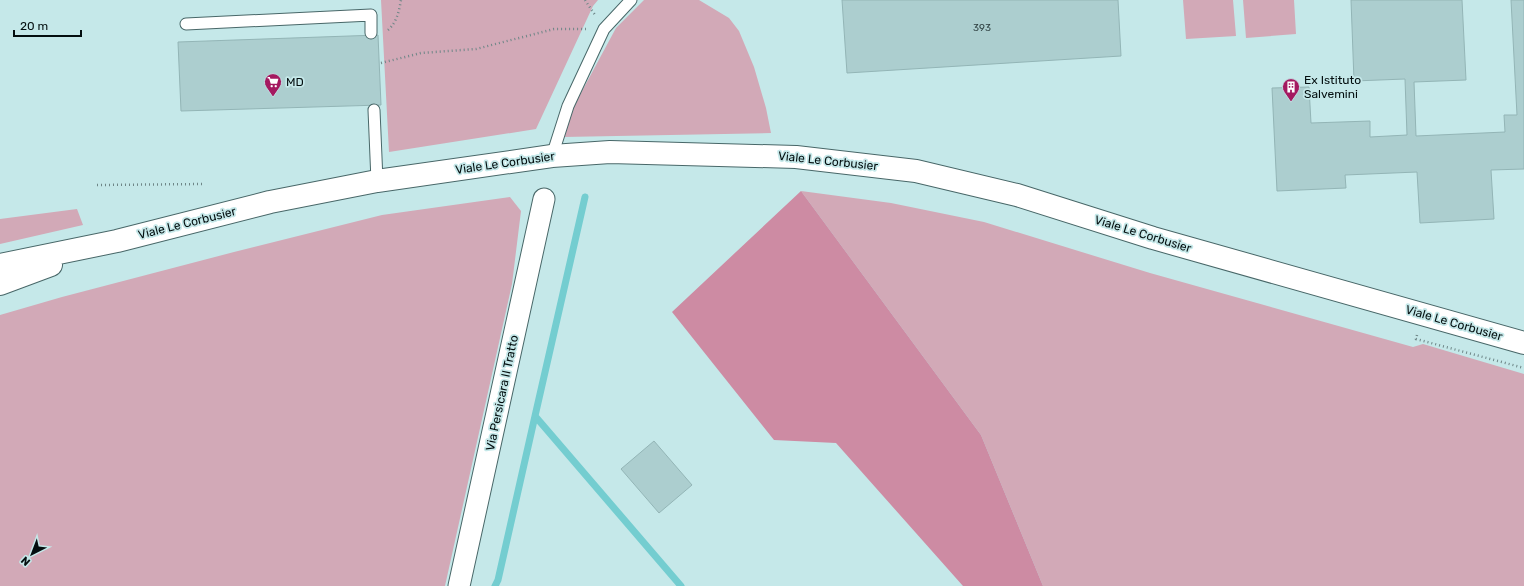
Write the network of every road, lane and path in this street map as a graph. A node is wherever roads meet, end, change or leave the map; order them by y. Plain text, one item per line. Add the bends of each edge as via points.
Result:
1 (401, 0) edge
2 (631, 0) edge
3 (186, 24) dead end
4 (604, 29) junction
5 (372, 32) joint
6 (381, 63) dead end
7 (374, 110) dead end
8 (552, 156) junction
9 (377, 181) junction
10 (205, 184) dead end
11 (97, 185) dead end
12 (544, 199) dead end
13 (117, 241) junction
14 (0, 265) edge
15 (0, 284) edge
16 (1418, 332) dead end
17 (1524, 343) edge
18 (1524, 368) edge
19 (459, 586) edge

1 - 5 path via 393,26 387,31
2 - 4 lane
3 - 5 lane via 371,15
4 - 6 path via 554,29 476,49 422,53
4 - 8 lane via 568,106
7 - 9 lane
8 - 9 street, Viale Le Corbusier
8 - 17 street, Viale Le Corbusier via 610,152 796,157 916,171 1017,195 1152,238
9 - 13 street, Viale Le Corbusier via 270,202
10 - 11 path
12 - 19 street, Via Persicara II Tratto
13 - 14 street, Viale Le Corbusier
13 - 15 street, Viale Le Corbusier
16 - 18 path via 1416,339

